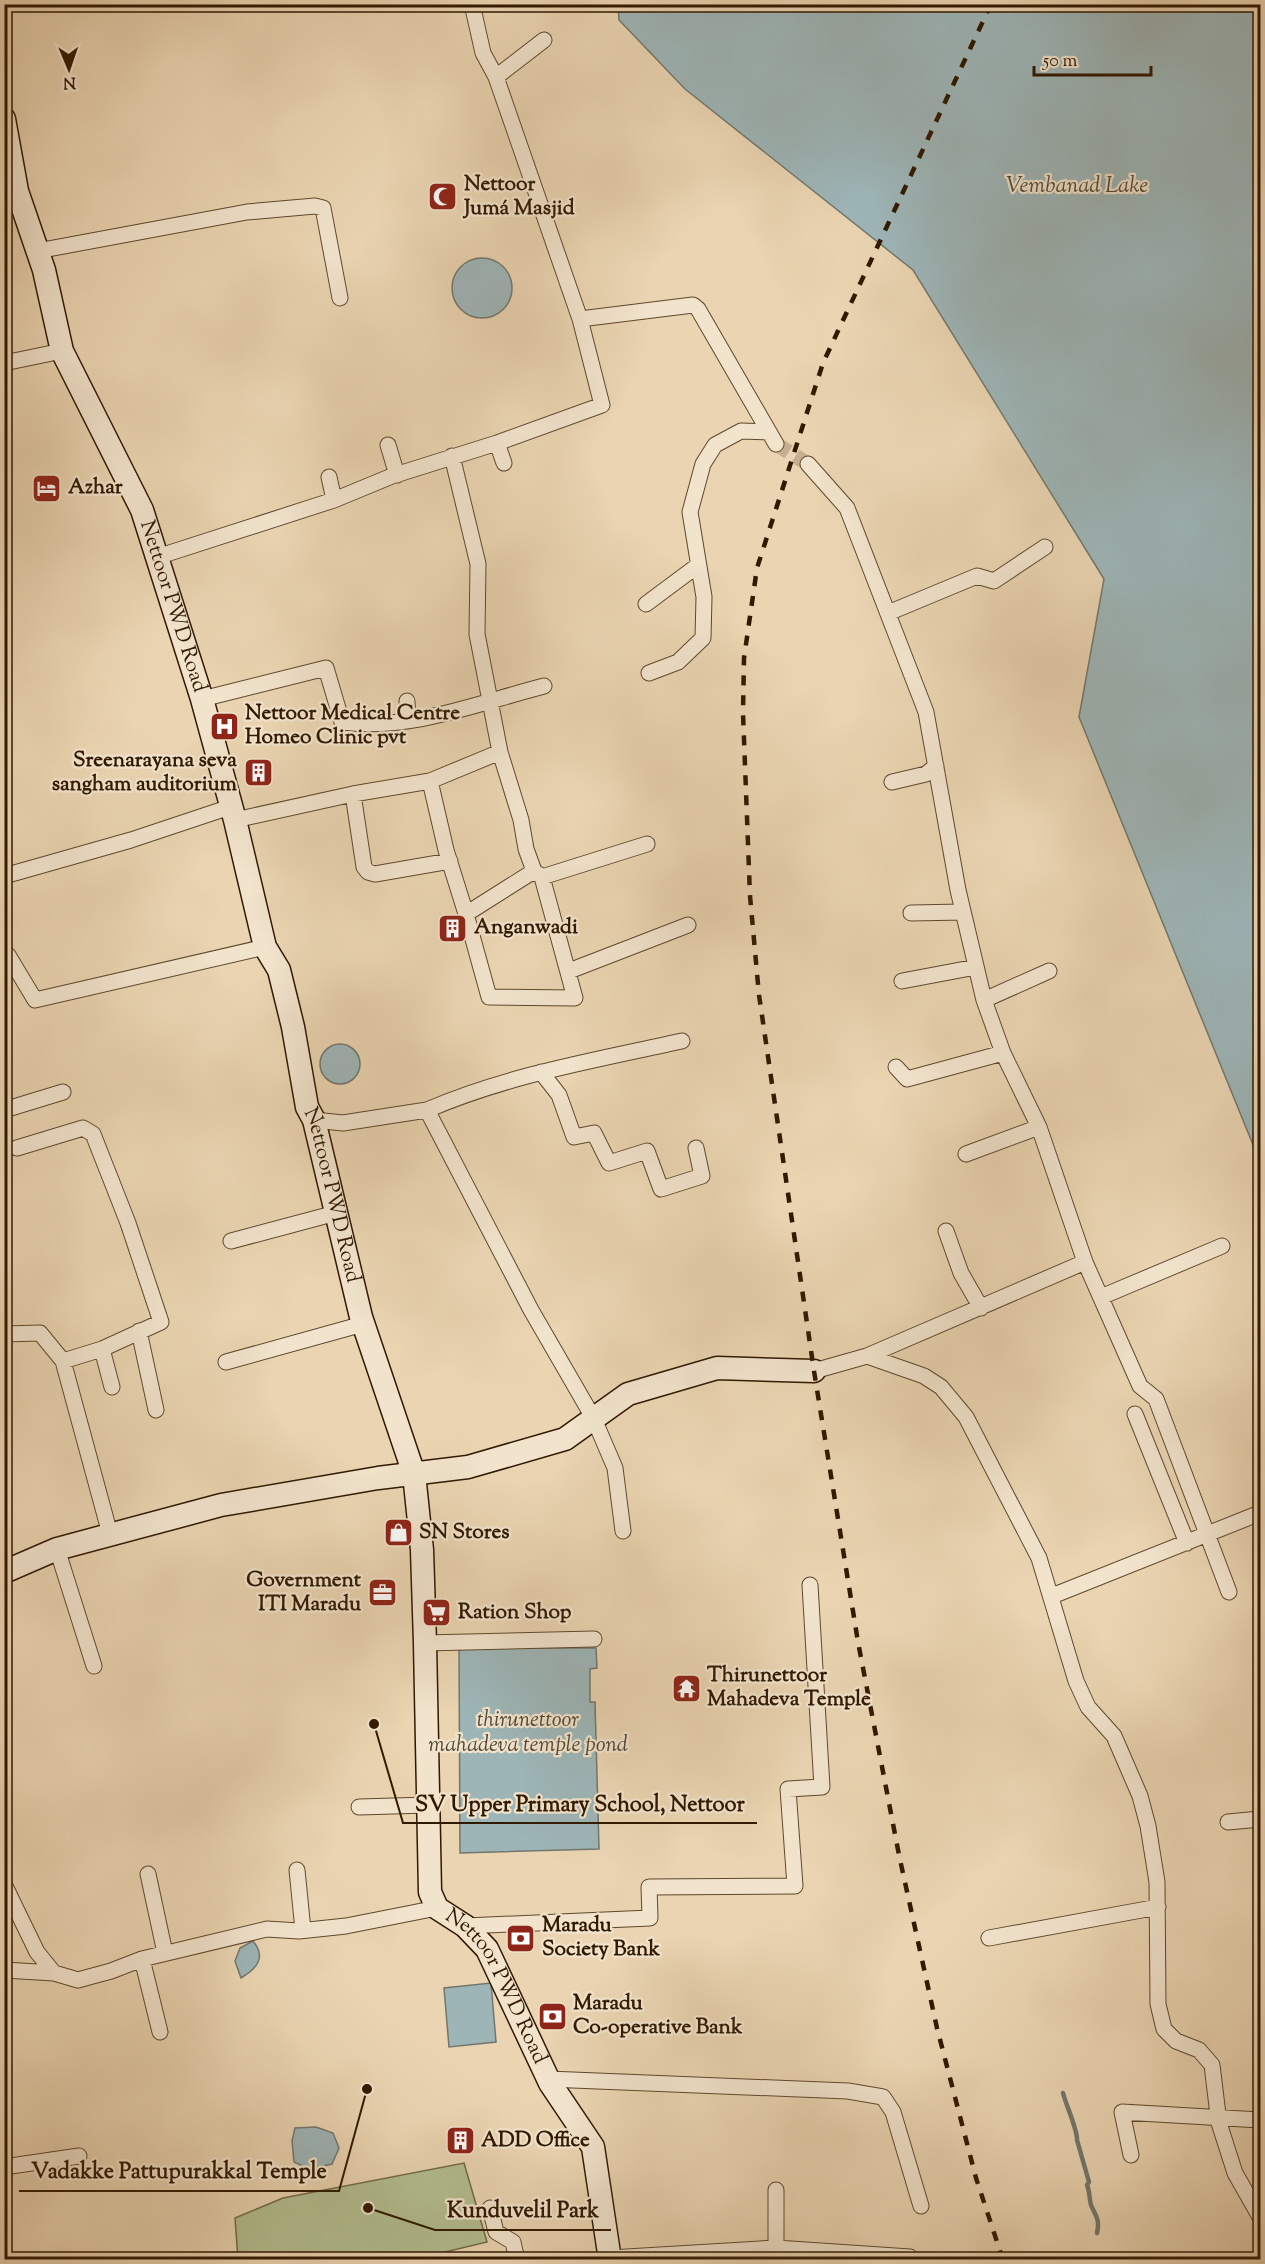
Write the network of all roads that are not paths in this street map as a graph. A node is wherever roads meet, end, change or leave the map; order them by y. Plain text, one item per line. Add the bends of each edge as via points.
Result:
1 (472, 4) edge
2 (544, 40) dead end
3 (496, 77) junction
4 (4, 119) edge
5 (13, 203) edge
6 (37, 251) junction
7 (340, 298) dead end
8 (580, 319) junction
9 (62, 351) junction
10 (4, 363) edge
11 (497, 443) junction
12 (388, 445) dead end
13 (452, 456) junction
14 (504, 463) dead end
15 (808, 464) tunnel mouth
16 (397, 475) junction
17 (329, 477) dead end
18 (334, 500) junction
19 (1045, 547) dead end
20 (157, 557) junction
21 (697, 566) junction
22 (646, 604) dead end
23 (888, 613) junction
24 (649, 673) dead end
25 (544, 686) dead end
26 (202, 699) junction
27 (489, 700) junction
28 (407, 701) dead end
29 (408, 721) junction
30 (500, 752) junction
31 (936, 766) junction
32 (430, 781) junction
33 (892, 782) dead end
34 (353, 794) junction
35 (233, 813) junction
36 (647, 844) dead end
37 (450, 861) junction
38 (6, 870) edge
39 (538, 874) junction
40 (963, 912) junction
41 (911, 913) dead end
42 (466, 914) junction
43 (688, 925) dead end
44 (265, 947) junction
45 (4, 954) edge
46 (976, 967) junction
47 (569, 971) junction
48 (1049, 971) dead end
49 (902, 981) dead end
50 (984, 1000) junction
51 (682, 1041) dead end
52 (1003, 1053) junction
53 (896, 1067) dead end
54 (541, 1072) junction
55 (63, 1092) dead end
56 (4, 1110) edge
57 (427, 1110) junction
58 (314, 1120) junction
59 (1039, 1127) junction
60 (17, 1148) dead end
61 (696, 1148) dead end
62 (966, 1154) dead end
63 (336, 1213) junction
64 (946, 1231) dead end
65 (231, 1241) dead end
66 (1222, 1246) dead end
67 (1085, 1262) junction
68 (1101, 1297) junction
69 (981, 1308) junction
70 (363, 1324) junction
71 (139, 1331) junction
72 (4, 1334) edge
73 (102, 1349) junction
74 (867, 1356) junction
75 (63, 1361) junction
76 (226, 1362) dead end
77 (814, 1371) joint
78 (112, 1387) dead end
79 (156, 1410) dead end
80 (1135, 1414) dead end
81 (594, 1419) junction
82 (414, 1474) junction
83 (1260, 1513) edge
84 (623, 1531) dead end
85 (110, 1534) junction
86 (1208, 1535) junction
87 (1187, 1543) junction
88 (57, 1549) junction
89 (4, 1572) edge
90 (810, 1585) dead end
91 (1229, 1592) dead end
92 (1052, 1596) junction
93 (594, 1639) dead end
94 (425, 1643) junction
95 (94, 1666) dead end
96 (428, 1805) junction
97 (359, 1807) dead end
98 (1260, 1819) edge
99 (1228, 1822) dead end
100 (297, 1870) dead end
101 (148, 1874) dead end
102 (4, 1884) edge
103 (1158, 1907) junction
104 (436, 1908) junction
105 (465, 1926) junction
106 (303, 1930) junction
107 (989, 1938) dead end
108 (165, 1953) junction
109 (142, 1959) junction
110 (4, 1970) edge
111 (54, 1973) junction
112 (160, 2032) dead end
113 (548, 2079) junction
114 (1219, 2118) junction
115 (1260, 2120) edge
116 (1131, 2155) dead end
117 (79, 2156) dead end
118 (4, 2167) edge
119 (776, 2190) dead end
120 (921, 2206) dead end
121 (490, 2208) dead end
122 (1260, 2217) edge
123 (776, 2248) junction
124 (910, 2257) dead end
125 (518, 2259) edge
126 (610, 2259) edge

1 - 3 street via 483,53
2 - 3 street
3 - 8 street
4 - 5 street, Nettoor PWD Road
5 - 6 street, Nettoor PWD Road
6 - 7 street via 247,212 315,206 323,208
6 - 9 street, Nettoor PWD Road
8 - 11 street via 602,405
8 - 21 street via 693,305 772,438 741,431 716,445 703,464 690,512
9 - 10 street
9 - 20 street, Nettoor PWD Road via 142,510
11 - 13 street
11 - 14 street
12 - 16 street
13 - 16 street
13 - 27 street via 478,564 477,634
15 - 23 street via 848,508
16 - 18 street
17 - 18 street
18 - 20 street
19 - 23 street via 994,580 977,576
20 - 26 street, Nettoor PWD Road
21 - 22 street
21 - 24 street via 704,597 703,638 678,662
23 - 31 street via 926,712
25 - 27 street
26 - 29 street via 326,668 342,722 362,725
26 - 35 street, Nettoor PWD Road
27 - 29 street
27 - 30 street
28 - 29 street
30 - 32 street
30 - 39 street via 526,849
31 - 33 street via 926,774
31 - 40 street
32 - 34 street
32 - 37 street
34 - 35 street
34 - 37 street via 368,872
35 - 38 street
35 - 44 street, Nettoor PWD Road
36 - 39 street
37 - 42 street
39 - 42 street
39 - 47 street
40 - 41 street
40 - 46 street
42 - 47 street via 489,997 575,998
43 - 47 street
44 - 45 street via 35,1000
44 - 58 street, Nettoor PWD Road via 279,970 307,1107
46 - 49 street
46 - 50 street
48 - 50 street
50 - 52 street
51 - 54 street
52 - 53 street via 907,1079
52 - 59 street
54 - 57 street via 465,1094
54 - 61 street via 559,1095 574,1137 594,1133 609,1163 647,1151 661,1189 702,1176
55 - 56 street
57 - 58 street via 343,1123
57 - 81 street via 531,1310
58 - 63 street, Nettoor PWD Road
59 - 62 street
59 - 67 street
60 - 71 street via 83,1128 93,1134 128,1223 160,1322
63 - 65 street
63 - 70 street, Nettoor PWD Road
64 - 69 street via 961,1274
66 - 68 street
67 - 68 street
67 - 69 street
68 - 86 street via 1140,1386 1156,1399
69 - 74 street
70 - 76 street
70 - 82 street, Nettoor PWD Road
71 - 73 street
71 - 79 street
72 - 75 street via 40,1333
73 - 75 street
73 - 78 street
74 - 77 street
74 - 92 street via 941,1386 966,1417 1020,1519
75 - 85 street
77 - 81 street via 717,1368 628,1394
80 - 87 street
81 - 82 street via 565,1439 468,1467
81 - 84 street via 615,1468
82 - 85 street via 221,1505
82 - 94 street, Nettoor PWD Road via 422,1550
83 - 86 street
85 - 88 street
86 - 87 street
86 - 91 street
87 - 92 street
88 - 89 street
88 - 95 street
90 - 105 street via 822,1786 788,1789 795,1886 649,1887 650,1918
92 - 103 street via 1076,1681 1088,1707 1114,1736 1140,1796 1157,1882
93 - 94 street
94 - 96 street, Nettoor PWD Road
96 - 97 street
96 - 104 street, Nettoor PWD Road via 430,1892
98 - 99 street
100 - 106 street
101 - 108 street
102 - 111 street via 37,1952
103 - 107 street
103 - 114 street via 1158,2004 1164,2029 1176,2041 1199,2050 1212,2065
104 - 105 street, Nettoor PWD Road
104 - 106 street via 346,1926
105 - 113 street, Nettoor PWD Road via 487,1949
106 - 108 street via 267,1929
108 - 109 street
109 - 111 street via 78,1980
109 - 112 street
110 - 111 street
113 - 120 street via 848,2091 883,2097 893,2112
113 - 126 street, Nettoor PWD Road via 593,2147
114 - 115 street
114 - 116 street via 1122,2112
114 - 122 street via 1234,2173
117 - 118 street
119 - 123 street
121 - 125 street via 496,2232 513,2242
123 - 124 street
123 - 126 street

